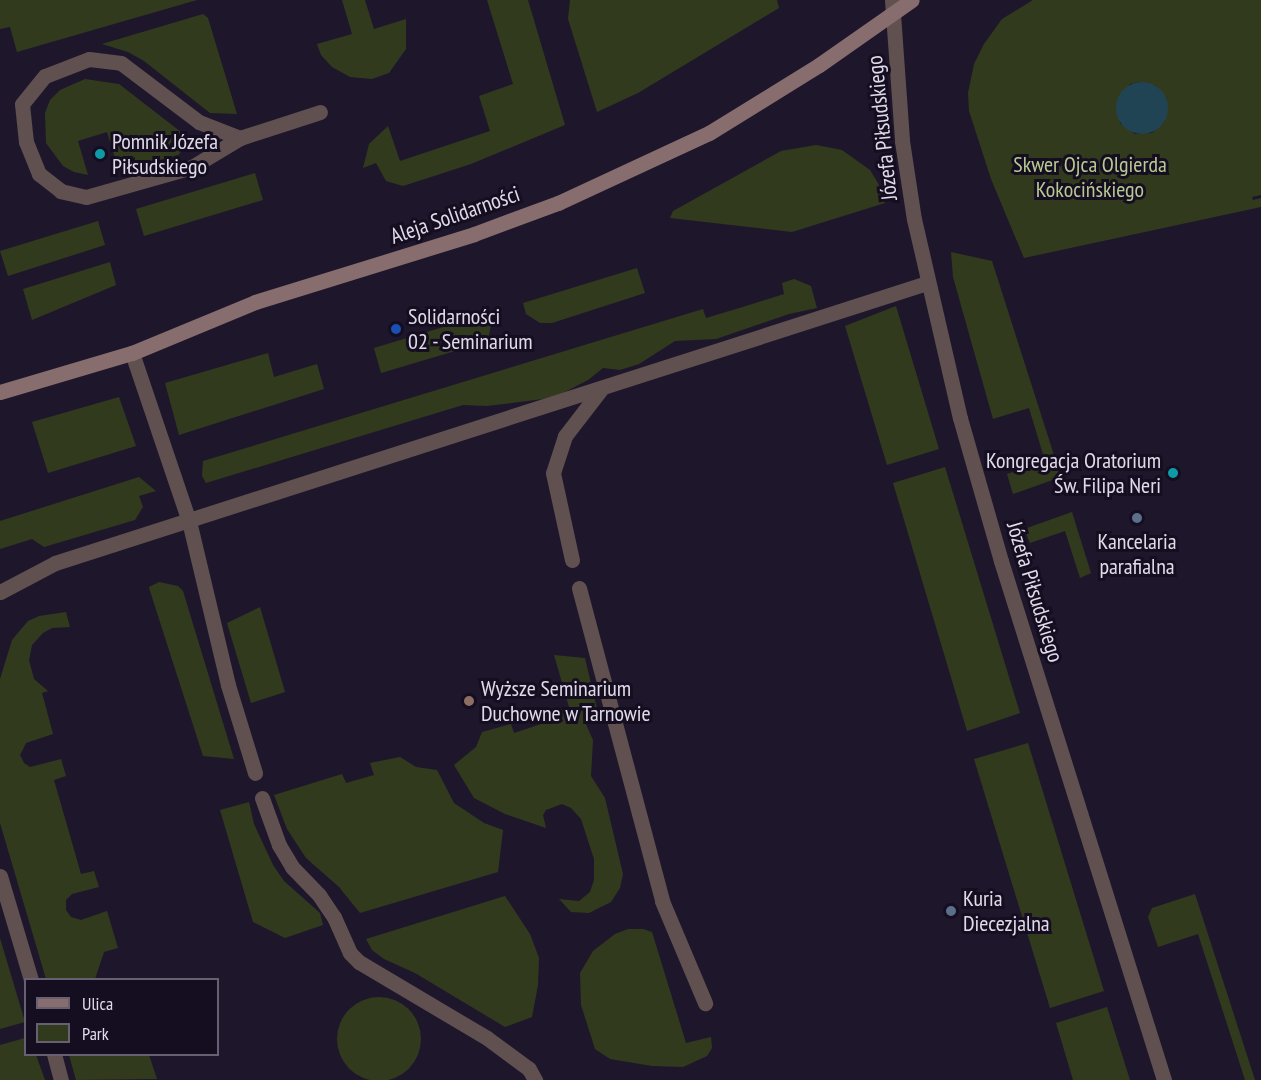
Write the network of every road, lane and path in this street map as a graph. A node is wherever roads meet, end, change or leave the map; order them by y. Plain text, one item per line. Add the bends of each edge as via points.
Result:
1 (912, 0) edge
2 (893, 6) edge
3 (320, 112) dead end
4 (240, 138) junction
5 (927, 283) junction
6 (132, 353) junction
7 (602, 387) junction
8 (0, 392) edge
9 (189, 520) junction
10 (572, 560) dead end
11 (579, 588) dead end
12 (0, 592) edge
13 (255, 773) dead end
14 (262, 798) dead end
15 (0, 876) edge
16 (30, 978) edge
17 (705, 1003) dead end
18 (55, 1056) edge
19 (61, 1080) edge
20 (535, 1080) edge
21 (1164, 1080) edge

1 - 2 street, Aleja Solidarności
2 - 5 street, Józefa Piłsudskiego via 902,141
2 - 6 street, Aleja Solidarności via 799,78 709,133 640,167 474,234 255,302
3 - 4 street
4 - 4 street via 199,122 121,63 89,59 45,76 22,105 26,142 39,174 61,191 86,197 192,166
5 - 7 street
5 - 21 street, Józefa Piłsudskiego via 1001,561
6 - 8 street, Aleja Solidarności
6 - 9 street
7 - 9 street
7 - 10 street via 565,436 553,473
9 - 12 street via 55,563
9 - 13 street via 228,685
11 - 17 street via 662,901
14 - 20 street via 279,845 292,867 334,917 350,953 487,1038 529,1069
15 - 16 street
18 - 19 street

